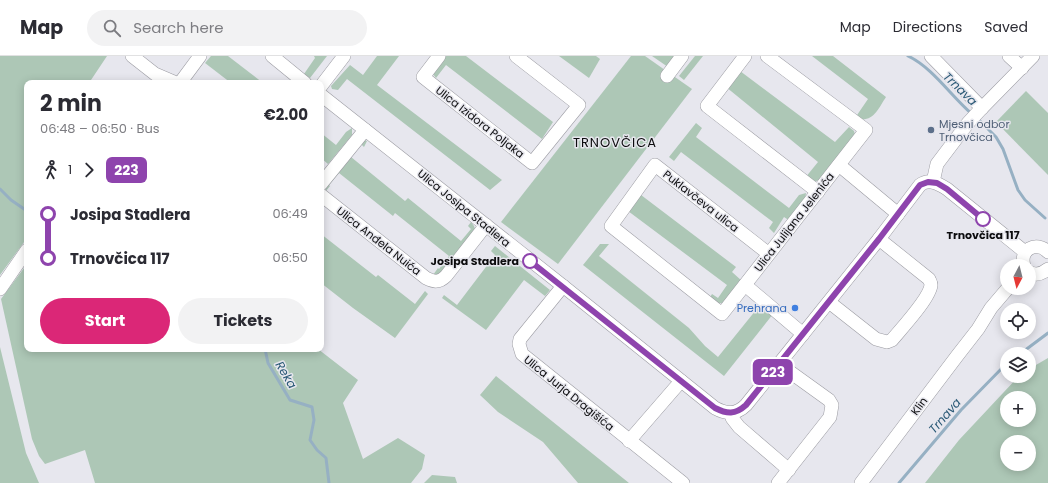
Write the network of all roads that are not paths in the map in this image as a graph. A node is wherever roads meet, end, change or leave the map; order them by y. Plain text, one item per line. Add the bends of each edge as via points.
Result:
1 (132, 56) edge
2 (200, 56) edge
3 (272, 56) edge
4 (344, 56) edge
5 (438, 56) edge
6 (516, 56) edge
7 (682, 56) edge
8 (745, 56) edge
9 (767, 56) edge
10 (931, 56) edge
11 (1009, 56) edge
12 (1033, 56) edge
13 (1022, 68) junction
14 (667, 76) dead end
15 (169, 80) edge
16 (182, 80) edge
17 (301, 80) edge
18 (324, 82) edge
19 (324, 98) edge
20 (980, 109) junction
21 (365, 130) junction
22 (839, 165) junction
23 (324, 180) edge
24 (933, 182) junction
25 (818, 192) junction
26 (324, 197) edge
27 (898, 214) junction
28 (486, 225) junction
29 (879, 239) junction
30 (1048, 241) edge
31 (1048, 252) edge
32 (24, 254) edge
33 (769, 254) junction
34 (1022, 259) edge
35 (1033, 259) edge
36 (1033, 259) edge
37 (1036, 268) edge
38 (1048, 269) edge
39 (744, 285) junction
40 (563, 286) junction
41 (0, 289) edge
42 (1002, 295) edge
43 (1012, 295) edge
44 (829, 302) junction
45 (722, 314) joint
46 (978, 329) junction
47 (803, 334) junction
48 (779, 364) junction
49 (681, 382) junction
50 (732, 414) junction
51 (629, 441) junction
52 (788, 470) junction
53 (683, 483) edge
54 (778, 483) edge
55 (861, 483) edge

1 - 15 street via 155,74
2 - 16 street
3 - 17 street
4 - 18 street
5 - 6 street, Ulica Izidora Poljaka via 423,77 532,163 579,105
7 - 14 street
8 - 25 street via 707,106
9 - 22 street, Ulica Julijana Jelenića via 866,130
10 - 20 street
11 - 13 street
12 - 13 street
13 - 20 street
19 - 21 street, Ulica Josipa Stadlera
20 - 24 street via 937,164
21 - 23 street
21 - 28 street, Ulica Josipa Stadlera
22 - 25 street, Ulica Julijana Jelenića
22 - 27 street
24 - 27 street via 920,185
24 - 34 street via 947,189
25 - 33 street, Ulica Julijana Jelenića
26 - 28 street, Ulica Anđela Nuića via 432,281 442,280 446,276
27 - 29 street
28 - 40 street, Ulica Josipa Stadlera
29 - 44 street
29 - 44 street via 931,283 926,298 912,316 892,340 882,342 876,340
30 - 35 street
31 - 36 street via 1043,248
32 - 41 street
33 - 39 street, Ulica Julijana Jelenića
33 - 45 street, Puklavčeva ulica via 655,165 611,226
37 - 38 street via 1044,272
39 - 45 street, Ulica Julijana Jelenića
39 - 47 street
40 - 49 street, Ulica Josipa Stadlera
40 - 51 street, Ulica Jurja Dragišića via 520,339 519,349
42 - 46 street, Klin
43 - 46 street, Klin via 996,314
44 - 47 street
46 - 55 street, Klin
47 - 48 street
48 - 50 street via 746,405
48 - 52 street via 829,400 832,405 830,416
49 - 50 street, Ulica Josipa Stadlera via 715,408
49 - 51 street
50 - 52 street via 739,427
51 - 53 street, Ulica Jurja Dragišića
52 - 54 street

